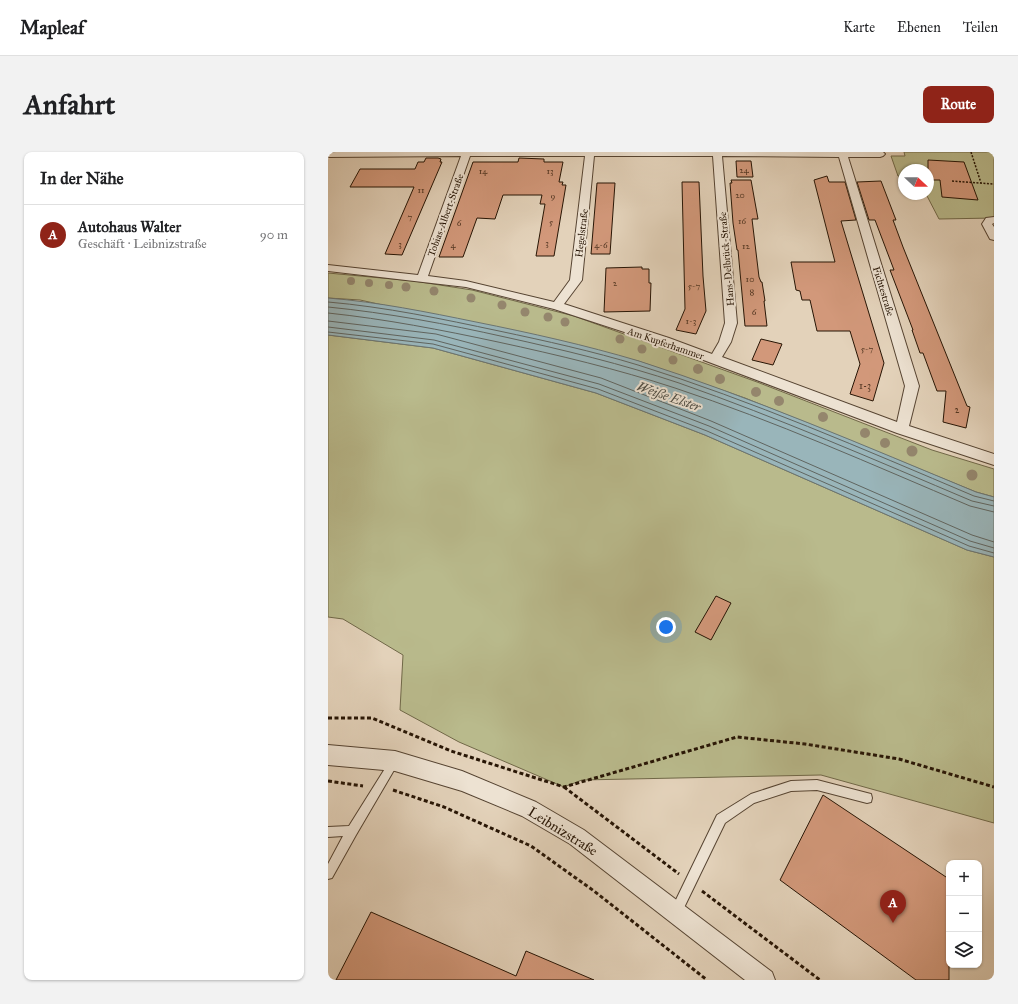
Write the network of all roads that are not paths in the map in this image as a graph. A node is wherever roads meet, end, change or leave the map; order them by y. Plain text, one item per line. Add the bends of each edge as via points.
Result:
1 (467, 152) edge
2 (328, 153) edge
3 (590, 154) junction
4 (717, 154) junction
5 (843, 154) junction
6 (880, 154) dead end
7 (992, 220) edge
8 (994, 237) edge
9 (328, 268) edge
10 (422, 278) junction
11 (557, 306) junction
12 (714, 360) junction
13 (902, 429) junction
14 (994, 460) edge
15 (328, 755) edge
16 (394, 761) junction
17 (867, 798) dead end
18 (352, 830) junction
19 (328, 832) edge
20 (328, 874) edge
21 (676, 912) junction
22 (764, 980) edge

1 - 2 street
1 - 3 street
1 - 10 street, Tobias-Albert-Straße
3 - 4 street
3 - 11 street, Hegelstraße via 576,280
4 - 5 street
4 - 12 street, Hans-Delbrück-Straße via 731,323 725,342
5 - 6 street
5 - 13 street, Fichtestraße via 912,386
7 - 8 street via 987,224
9 - 10 street, Am Kupferhammer
10 - 11 street, Am Kupferhammer via 466,284
11 - 12 street, Am Kupferhammer
12 - 13 street, Am Kupferhammer
13 - 14 street, Am Kupferhammer
15 - 16 street, Leibnizstraße
16 - 18 lane
16 - 21 street, Leibnizstraße via 462,780 529,809 577,837
17 - 21 lane via 817,784 791,786 752,799 720,819
18 - 19 lane
18 - 20 lane
21 - 22 street, Leibnizstraße

